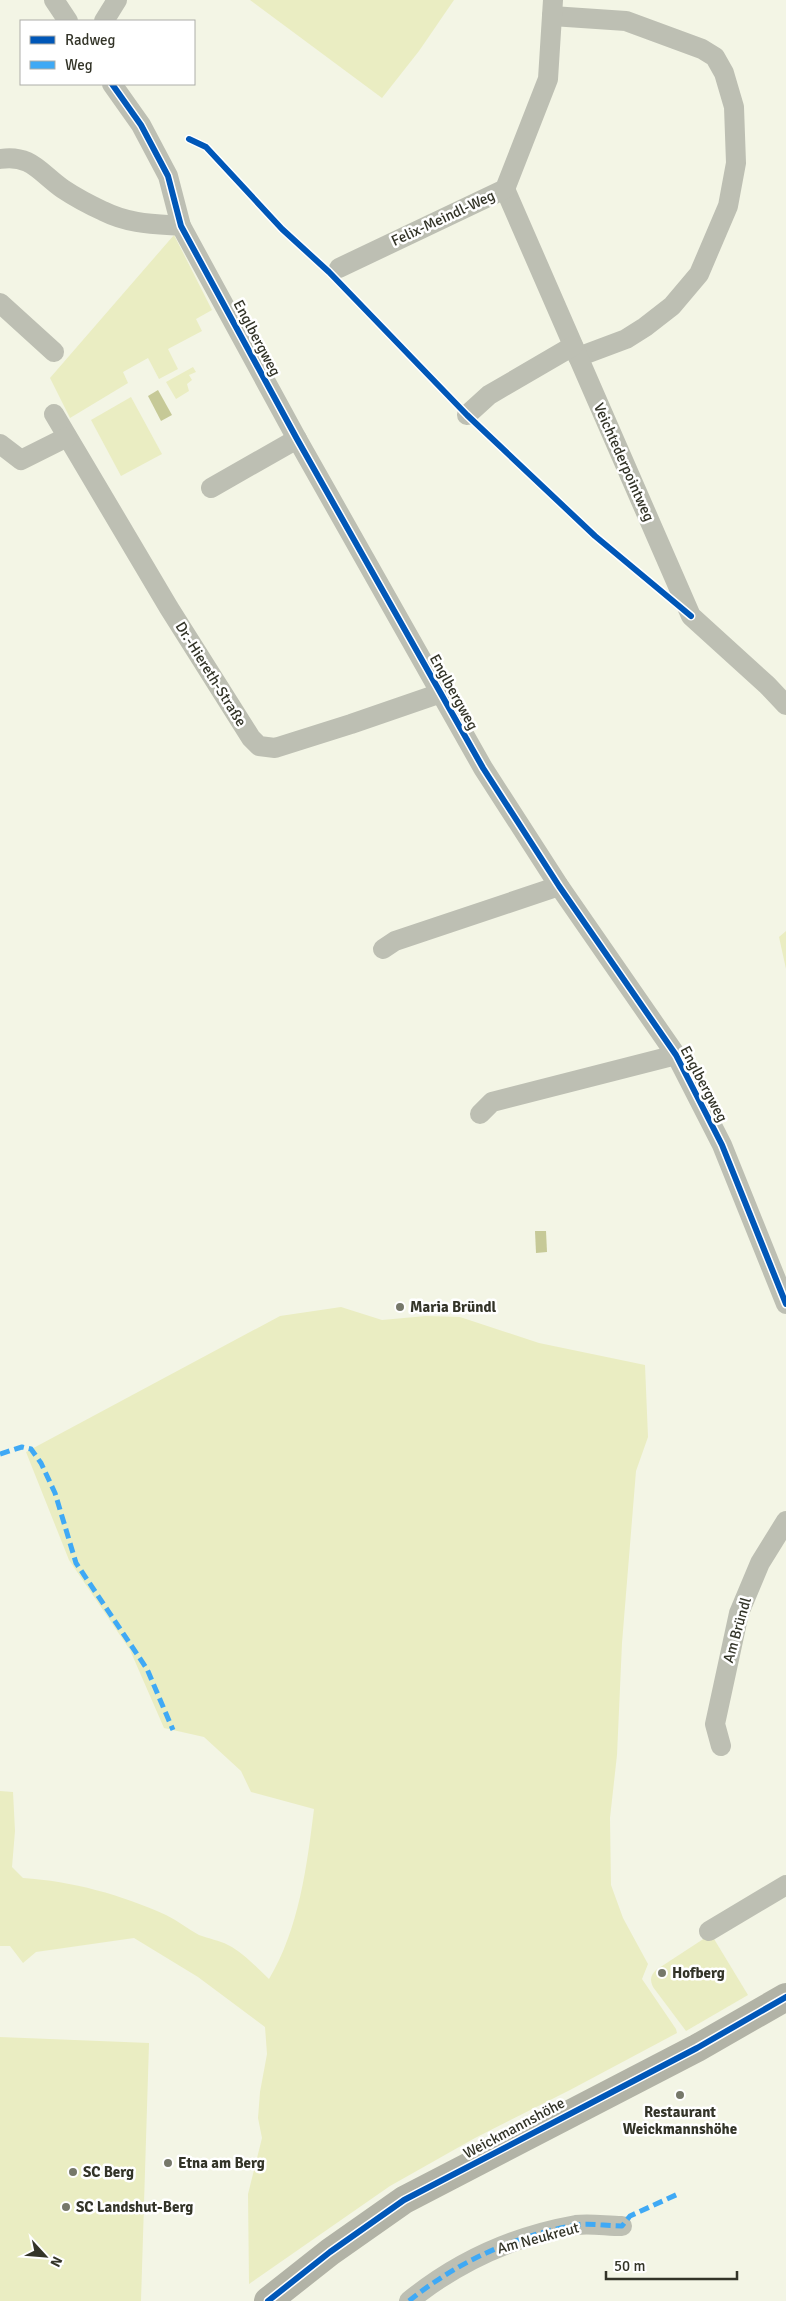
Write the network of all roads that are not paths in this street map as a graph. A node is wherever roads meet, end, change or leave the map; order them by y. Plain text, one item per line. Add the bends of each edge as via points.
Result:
1 (54, 0) edge
2 (117, 0) edge
3 (552, 8) edge
4 (67, 20) edge
5 (105, 20) edge
6 (113, 85) edge
7 (0, 159) edge
8 (505, 189) junction
9 (181, 226) junction
10 (339, 268) dead end
11 (0, 303) edge
12 (576, 351) junction
13 (54, 352) dead end
14 (54, 414) dead end
15 (467, 415) dead end
16 (66, 437) junction
17 (297, 439) junction
18 (0, 444) edge
19 (211, 488) dead end
20 (441, 693) junction
21 (786, 705) edge
22 (559, 886) junction
23 (383, 949) dead end
24 (676, 1055) junction
25 (480, 1114) dead end
26 (786, 1304) edge
27 (786, 1522) edge
28 (721, 1746) dead end
29 (786, 1885) edge
30 (710, 1931) dead end
31 (786, 1998) edge
32 (622, 2226) dead end
33 (268, 2301) edge
34 (409, 2301) edge

1 - 4 street
2 - 5 street
3 - 8 street, Felix-Meindl-Weg via 548,79
3 - 12 street via 626,21 702,49 715,58 724,73 734,107 736,163 728,206 699,274 672,306 626,339
6 - 9 street, Englbergweg via 141,125 168,176
7 - 9 street via 30,162 63,188 103,212 136,223
8 - 10 street, Felix-Meindl-Weg
8 - 12 street, Veichtederpointweg
9 - 17 street, Englbergweg
11 - 13 street
12 - 15 street via 489,395
12 - 21 street, Veichtederpointweg via 691,616
14 - 16 street, Dr.-Hiereth-Straße
16 - 18 street via 21,460
16 - 20 street, Dr.-Hiereth-Straße via 169,608 259,746 275,748
17 - 19 street
17 - 20 street, Englbergweg
20 - 22 street, Englbergweg via 483,768
22 - 23 street via 394,941
22 - 24 street, Englbergweg
24 - 25 street, Englbergweg via 492,1102
24 - 26 street, Englbergweg via 722,1145
27 - 28 street, Am Bründl via 760,1563 739,1613 715,1724
29 - 30 street
31 - 33 street, Weickmannshöhe via 697,2048 404,2200
32 - 34 street, Am Neukreut via 577,2225 510,2242 450,2271

